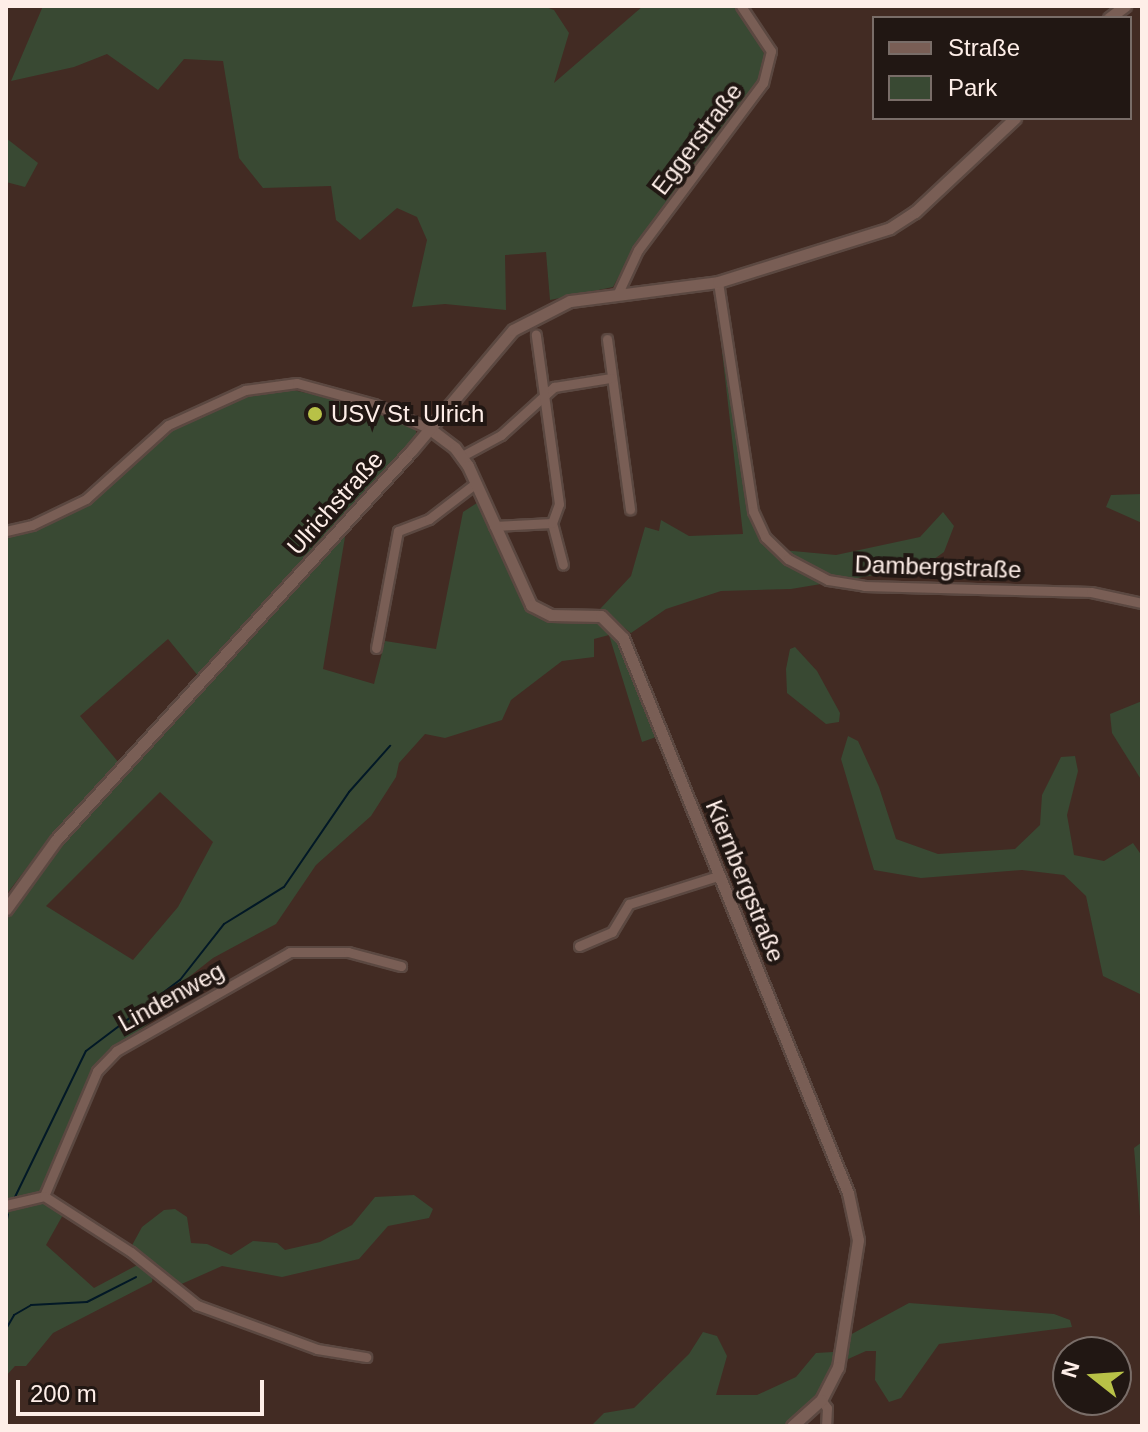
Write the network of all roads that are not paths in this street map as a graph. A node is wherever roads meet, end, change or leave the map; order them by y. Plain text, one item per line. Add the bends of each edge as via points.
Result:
1 (741, 6) edge
2 (1013, 120) edge
3 (718, 282) junction
4 (618, 293) junction
5 (536, 335) dead end
6 (607, 339) dead end
7 (611, 378) junction
8 (545, 394) junction
9 (430, 429) junction
10 (462, 456) junction
11 (476, 483) junction
12 (630, 509) dead end
13 (552, 523) junction
14 (494, 526) junction
15 (6, 531) edge
16 (563, 565) dead end
17 (1142, 603) edge
18 (376, 648) dead end
19 (718, 876) junction
20 (6, 909) edge
21 (579, 946) dead end
22 (401, 966) dead end
23 (44, 1196) junction
24 (6, 1205) edge
25 (366, 1357) dead end
26 (821, 1400) junction
27 (792, 1426) edge
28 (826, 1426) edge

1 - 4 street, Eggerstraße via 771,51 763,83 638,250
2 - 3 street, Ulrichstraße via 915,212 890,228
3 - 4 street, Ulrichstraße
3 - 17 street, Dambergstraße via 753,511 765,537 788,559 842,583 1091,592
4 - 9 street, Ulrichstraße via 570,301 513,330
5 - 8 street
6 - 7 street
7 - 8 street via 559,386
7 - 12 street
8 - 10 street via 501,435
8 - 13 street via 559,504
9 - 10 street, Kiernbergstraße
9 - 15 street via 374,404 297,383 245,390 168,425 86,499
9 - 20 street, Ulrichstraße via 64,830
10 - 11 street, Kiernbergstraße
11 - 14 street, Kiernbergstraße
11 - 18 street via 429,519 398,531
13 - 14 street
13 - 16 street
14 - 19 street, Kiernbergstraße via 531,605 551,615 601,616 619,630
19 - 21 street via 629,904 612,932
19 - 26 street, Kiernbergstraße via 838,1167 857,1226 838,1367
22 - 23 street, Lindenweg via 348,952 290,952 116,1051 97,1071
23 - 24 street
23 - 25 street via 131,1252 197,1305 317,1349
26 - 27 street, Kiernbergstraße
26 - 28 street via 827,1408

